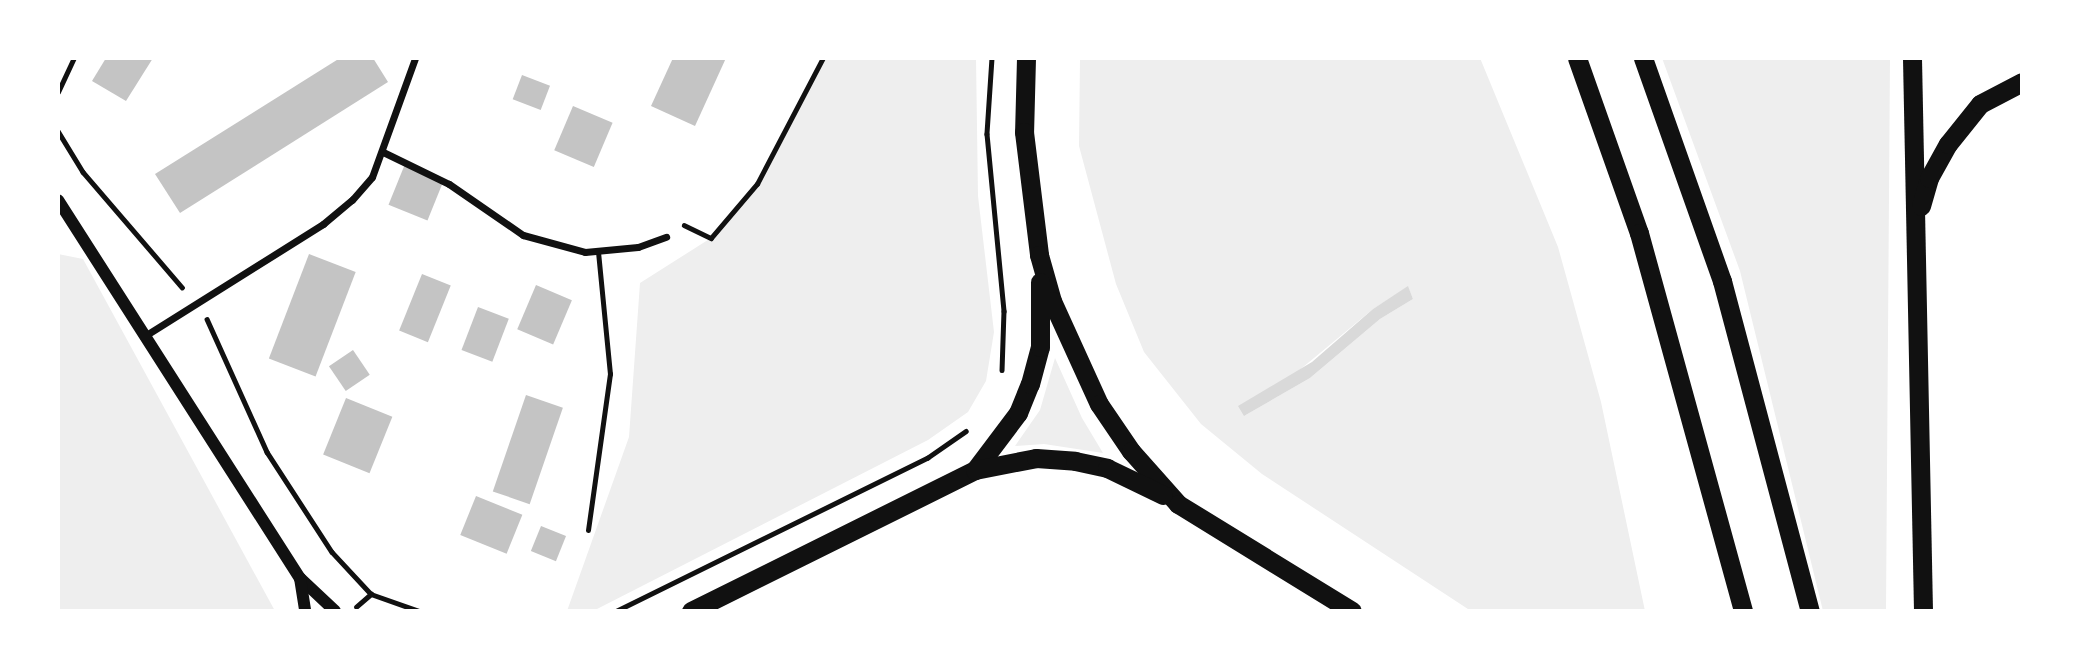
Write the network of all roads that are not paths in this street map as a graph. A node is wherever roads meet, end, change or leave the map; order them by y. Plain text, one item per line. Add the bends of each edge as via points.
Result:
1 (415, 58) edge
2 (1026, 58) edge
3 (1577, 58) edge
4 (1643, 58) edge
5 (1912, 58) edge
6 (2022, 82) edge
7 (383, 152) junction
8 (58, 200) edge
9 (1916, 226) junction
10 (666, 237) road end
11 (598, 251) junction
12 (1039, 255) junction
13 (142, 337) junction
14 (975, 470) junction
15 (1178, 504) junction
16 (588, 530) dead end
17 (300, 578) junction
18 (305, 611) edge
19 (335, 611) edge
20 (691, 611) edge
21 (1352, 611) edge
22 (1743, 611) edge
23 (1810, 611) edge
24 (1923, 611) edge

1 - 7 street
2 - 12 highway via 1024,132
3 - 22 highway via 1639,233
4 - 23 highway via 1722,281
5 - 9 highway
6 - 9 highway via 1980,104 1948,144 1929,178
7 - 11 street via 449,184 523,235
7 - 13 street via 372,177 323,224
8 - 13 street
9 - 24 highway
10 - 11 street via 638,247
11 - 16 lane via 610,374
12 - 14 highway via 1040,346 1030,384 1018,412
12 - 15 highway via 1052,302 1100,404 1131,452
13 - 17 street
14 - 15 highway via 1036,458 1075,461 1136,480
14 - 20 highway
15 - 21 highway
17 - 18 street
17 - 19 street

